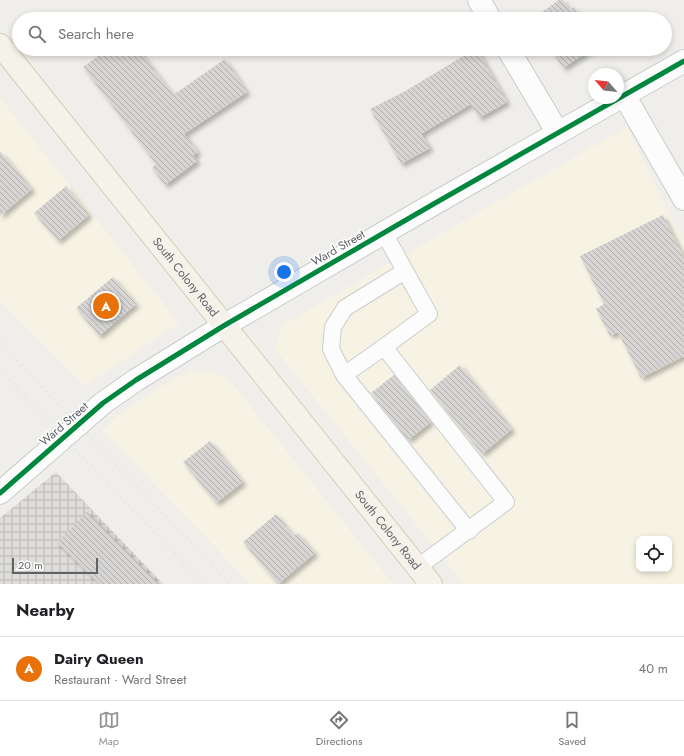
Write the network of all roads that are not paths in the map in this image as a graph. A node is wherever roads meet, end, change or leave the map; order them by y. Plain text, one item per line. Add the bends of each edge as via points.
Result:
1 (479, 0) edge
2 (486, 12) edge
3 (0, 45) edge
4 (512, 56) edge
5 (684, 61) edge
6 (624, 95) joint
7 (608, 104) edge
8 (558, 133) junction
9 (684, 199) edge
10 (384, 233) junction
11 (405, 271) junction
12 (225, 325) junction
13 (384, 347) junction
14 (344, 375) junction
15 (0, 492) edge
16 (469, 531) junction
17 (424, 576) edge

1 - 2 street
3 - 12 main road, South Colony Road
4 - 8 street
5 - 6 street, Ward Street
6 - 9 street
7 - 8 street, Ward Street
8 - 10 street, Ward Street
10 - 11 lane
10 - 12 street, Ward Street
11 - 13 lane via 429,314
11 - 14 lane via 345,308 333,327 331,349
12 - 15 street, Ward Street via 103,403
12 - 17 main road, South Colony Road
13 - 14 lane
13 - 16 lane via 506,502
14 - 16 lane
16 - 17 lane

